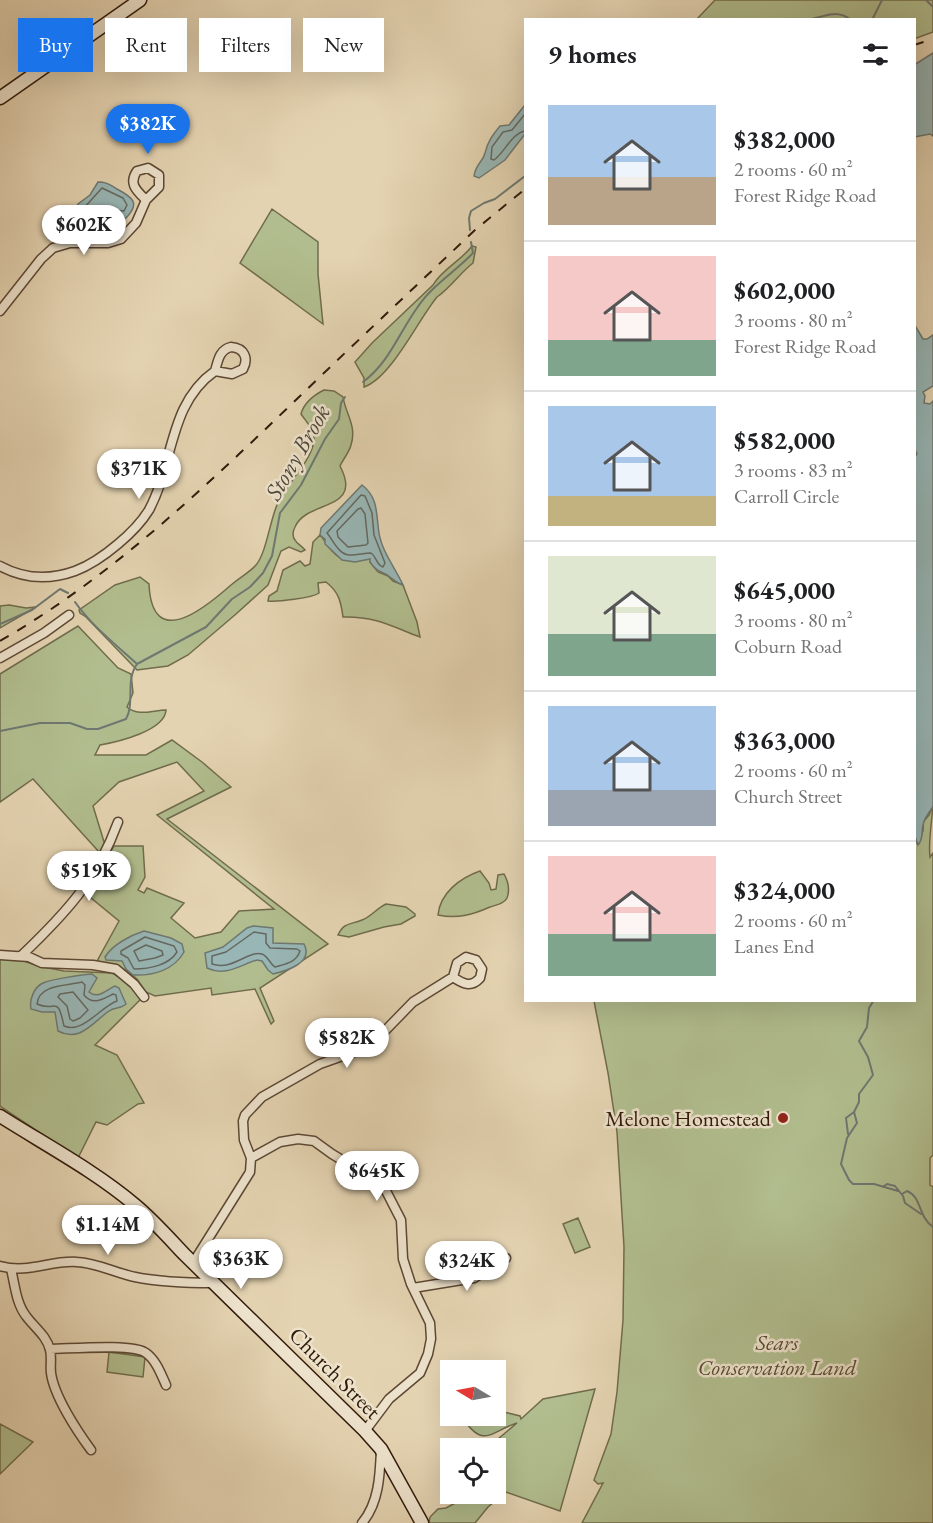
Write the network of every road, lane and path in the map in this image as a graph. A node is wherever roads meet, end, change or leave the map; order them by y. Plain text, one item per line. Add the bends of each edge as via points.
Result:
1 (140, 0) edge
2 (0, 98) edge
3 (146, 200) dead end
4 (0, 311) edge
5 (215, 371) dead end
6 (0, 566) edge
7 (69, 615) dead end
8 (0, 658) edge
9 (118, 822) dead end
10 (0, 955) edge
11 (21, 956) junction
12 (453, 977) dead end
13 (144, 997) dead end
14 (0, 1116) edge
15 (251, 1158) junction
16 (506, 1258) dead end
17 (193, 1263) junction
18 (0, 1266) edge
19 (11, 1269) junction
20 (213, 1283) junction
21 (414, 1288) junction
22 (50, 1349) junction
23 (166, 1385) dead end
24 (364, 1431) junction
25 (381, 1449) junction
26 (91, 1450) dead end
27 (362, 1523) edge
28 (422, 1523) edge

1 - 2 street
3 - 4 street via 133,227 118,241 70,243 49,251
5 - 6 street via 189,397 151,505 123,540 89,565 54,576 24,575
7 - 8 street
9 - 11 street via 108,851 74,901
10 - 11 street
11 - 13 street via 42,963 116,969
12 - 15 street via 413,1002 362,1049 321,1064 257,1102 243,1121 244,1140
14 - 17 street, Church Street via 134,1203
15 - 17 street via 250,1172
15 - 21 street via 280,1142 314,1141 383,1185 401,1220 403,1259
16 - 21 street via 474,1278
17 - 20 street, Church Street
18 - 19 street
19 - 20 street via 78,1262 137,1278
19 - 22 street via 20,1305
20 - 24 street, Church Street
21 - 24 street via 430,1323 428,1354 420,1373 389,1399
22 - 23 street via 139,1350 158,1367
22 - 26 street via 51,1375 78,1433
24 - 25 street, Church Street
25 - 27 street via 373,1506
25 - 28 street, Church Street

